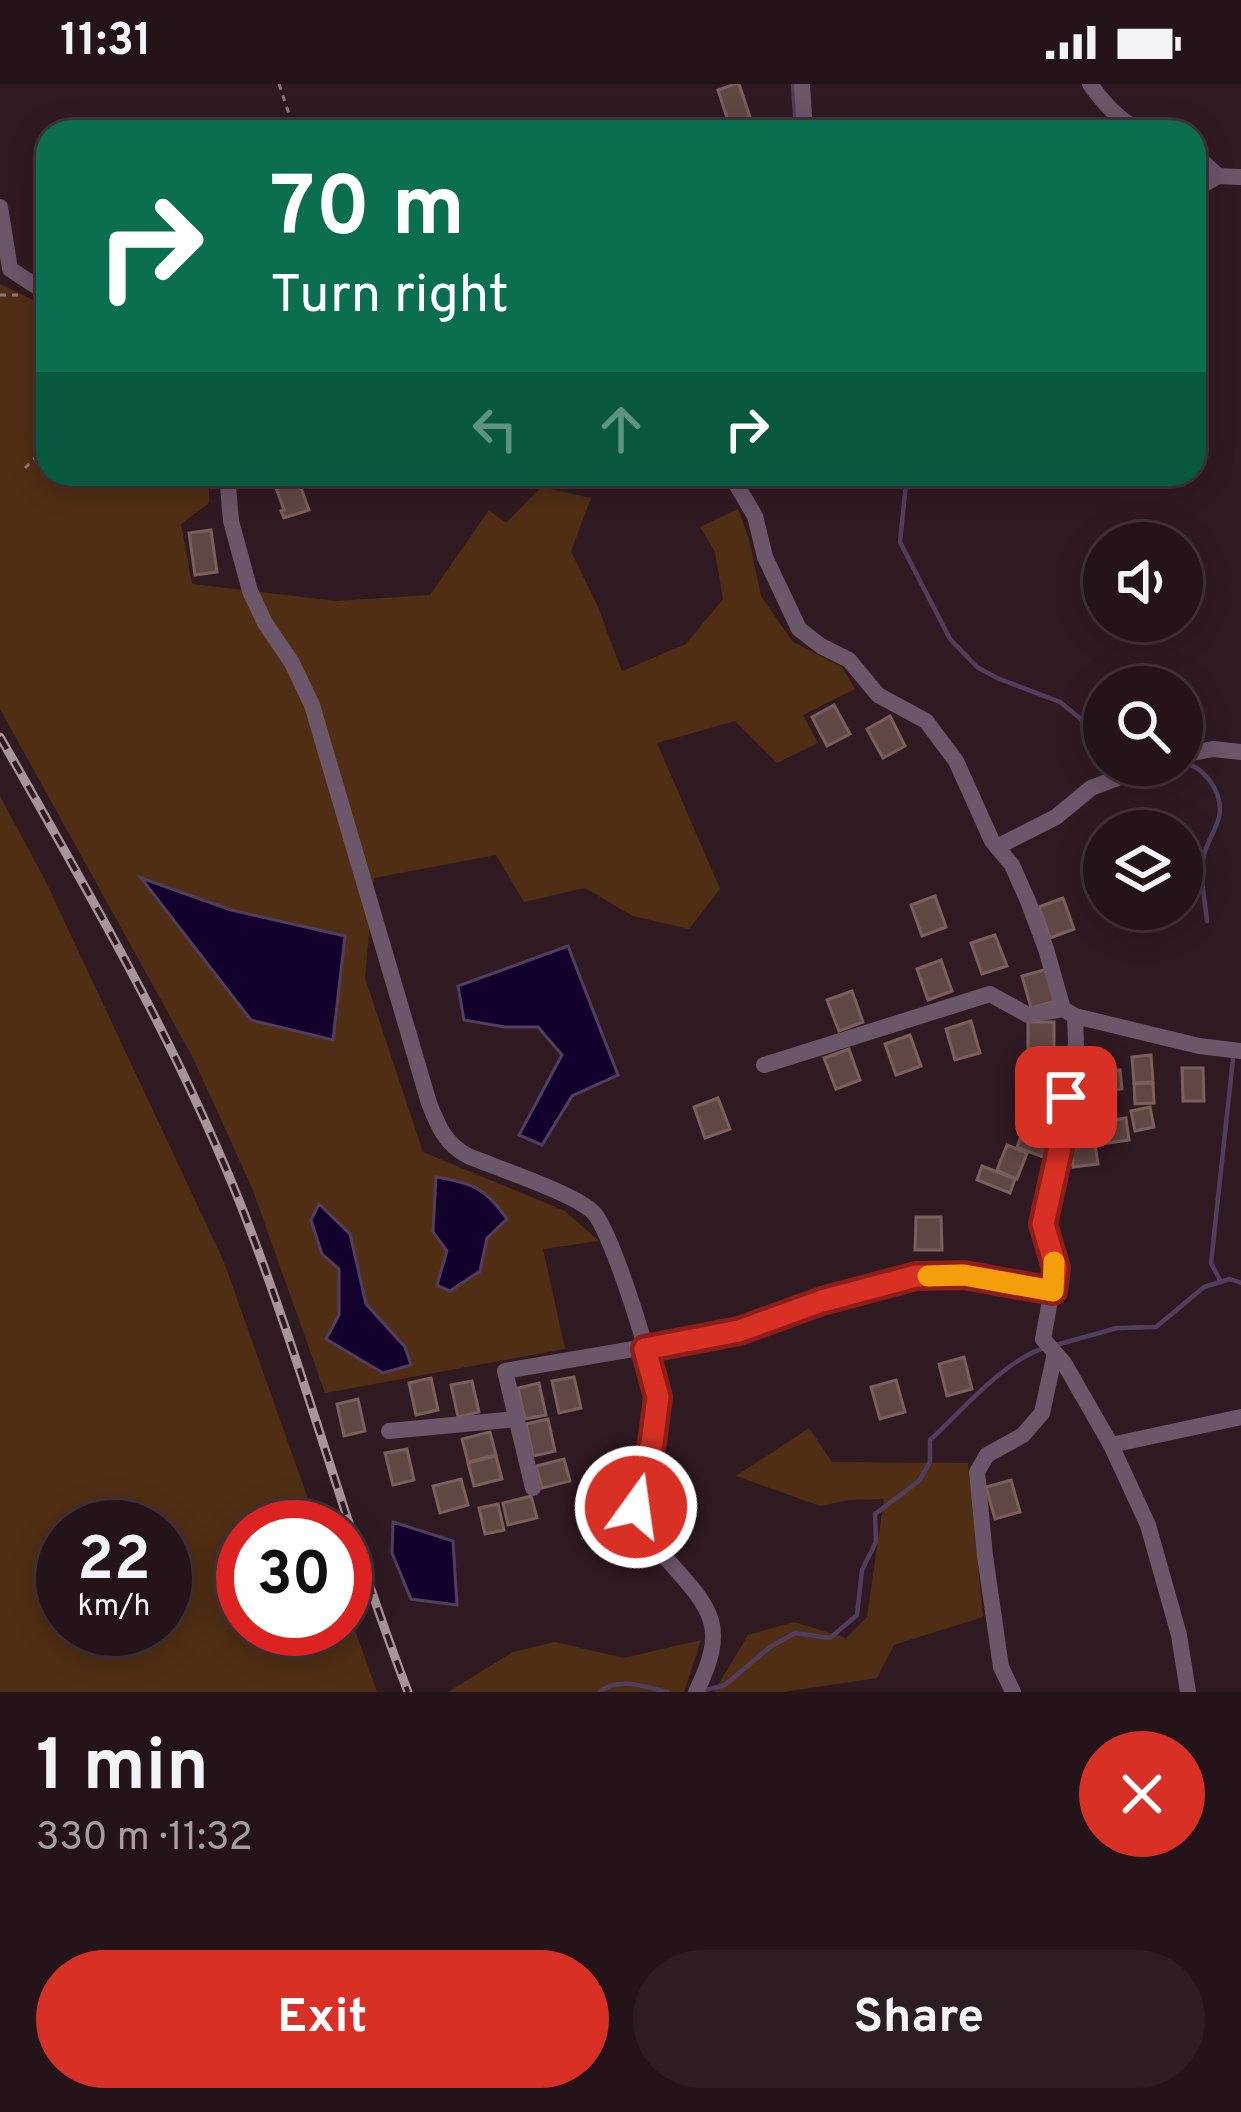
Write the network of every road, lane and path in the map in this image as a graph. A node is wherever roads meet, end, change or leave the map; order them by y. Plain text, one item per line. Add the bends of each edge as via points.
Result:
1 (279, 84) edge
2 (802, 84) edge
3 (1090, 84) edge
4 (291, 120) edge
5 (804, 120) edge
6 (1120, 120) edge
7 (1206, 165) edge
8 (1218, 176) junction
9 (1241, 177) edge
10 (1206, 183) edge
11 (0, 207) edge
12 (36, 286) edge
13 (36, 457) edge
14 (25, 468) dead end
15 (227, 486) edge
16 (737, 486) edge
17 (1203, 751) edge
18 (1241, 752) edge
19 (1096, 786) edge
20 (997, 847) junction
21 (1069, 1012) junction
22 (1241, 1052) edge
23 (764, 1064) dead end
24 (1053, 1291) junction
25 (645, 1349) junction
26 (1055, 1353) junction
27 (1241, 1417) edge
28 (517, 1419) junction
29 (389, 1432) dead end
30 (1111, 1445) junction
31 (532, 1488) dead end
32 (696, 1692) edge
33 (1012, 1692) edge
34 (1188, 1692) edge

1 - 4 path
2 - 5 street
3 - 6 street
7 - 8 street
8 - 9 street
8 - 10 street
11 - 12 street via 10,269
13 - 14 path
15 - 25 street via 250,592 312,705 440,1132 468,1156 595,1214
16 - 20 street via 799,629 850,660 878,695 926,721 956,761
17 - 18 street
19 - 20 street
20 - 21 street via 1028,901
21 - 22 street
21 - 23 street via 1028,1015 990,994
21 - 24 street via 1076,1044 1043,1224 1056,1268
24 - 25 street via 964,1275 916,1276 739,1331
24 - 26 street via 1042,1340
25 - 28 street via 506,1371
25 - 32 street via 658,1397 636,1507 646,1536 714,1618 709,1665
26 - 30 street
26 - 33 street via 1042,1413 1023,1435 987,1454 977,1472 1001,1667
27 - 30 street
28 - 29 street
28 - 31 street
30 - 34 street via 1148,1526

